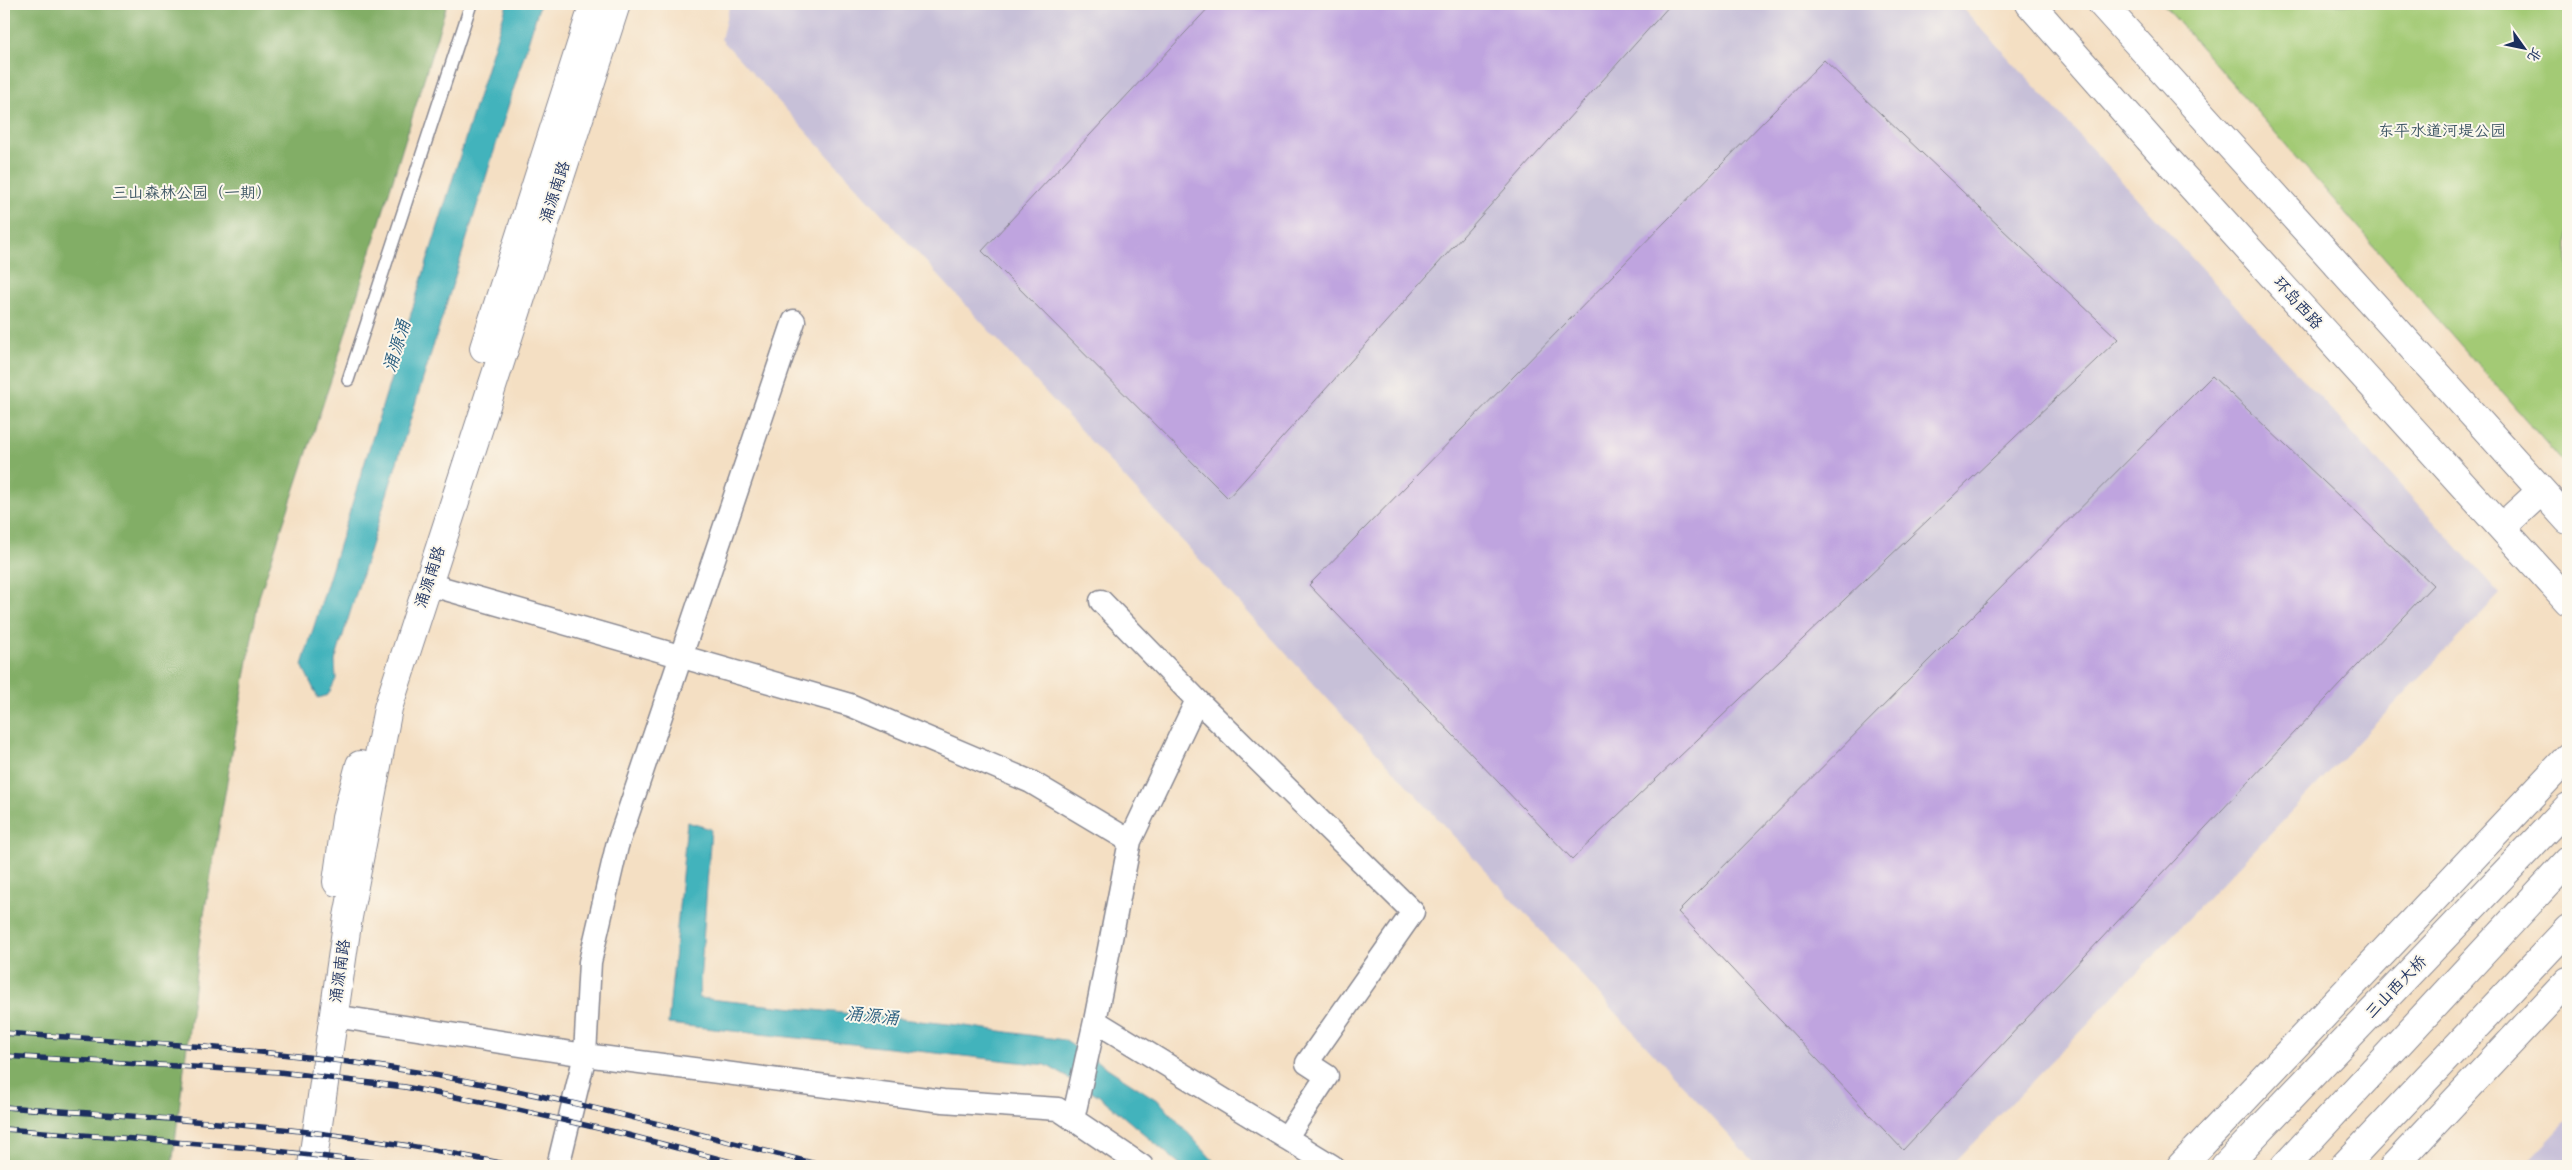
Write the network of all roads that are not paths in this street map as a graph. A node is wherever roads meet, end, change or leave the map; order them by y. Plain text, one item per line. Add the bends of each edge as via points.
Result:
1 (471, 4) edge
2 (594, 4) edge
3 (616, 4) edge
4 (2030, 4) edge
5 (2102, 4) edge
6 (794, 321) dead end
7 (348, 380) dead end
8 (2541, 491) junction
9 (2568, 520) edge
10 (2502, 527) junction
11 (428, 584) junction
12 (1100, 601) dead end
13 (2568, 601) edge
14 (681, 657) junction
15 (1197, 700) junction
16 (2568, 757) edge
17 (2568, 807) edge
18 (1130, 841) junction
19 (2568, 861) edge
20 (2568, 929) edge
21 (2568, 981) edge
22 (334, 1016) junction
23 (1095, 1021) junction
24 (585, 1055) junction
25 (1073, 1119) junction
26 (1286, 1138) junction
27 (300, 1166) edge
28 (312, 1166) edge
29 (558, 1166) edge
30 (1142, 1166) edge
31 (1332, 1166) edge
32 (2181, 1166) edge
33 (2224, 1166) edge
34 (2285, 1166) edge
35 (2344, 1166) edge
36 (2394, 1166) edge

1 - 7 lane
2 - 27 main road, 涌源南路 via 380,688 346,818
3 - 11 main road, 涌源南路
4 - 10 main road, 环岛西路 via 2171,164
5 - 8 main road
6 - 14 street
8 - 9 main road
8 - 10 main road
10 - 13 main road, 环岛西路
11 - 14 street
11 - 22 main road, 涌源南路 via 388,708 348,917
12 - 15 street
14 - 18 street via 850,705 1031,782
14 - 24 street via 617,846 590,962
15 - 18 street
15 - 26 street via 1413,912 1307,1063 1327,1076
16 - 32 main road
17 - 33 main road, 三山西大桥
18 - 23 street
19 - 34 main road
20 - 35 main road
21 - 36 main road
22 - 24 street
22 - 28 main road, 涌源南路
23 - 25 street
23 - 26 street
24 - 25 street via 943,1101 1058,1109
24 - 29 street
25 - 30 street
26 - 31 street

